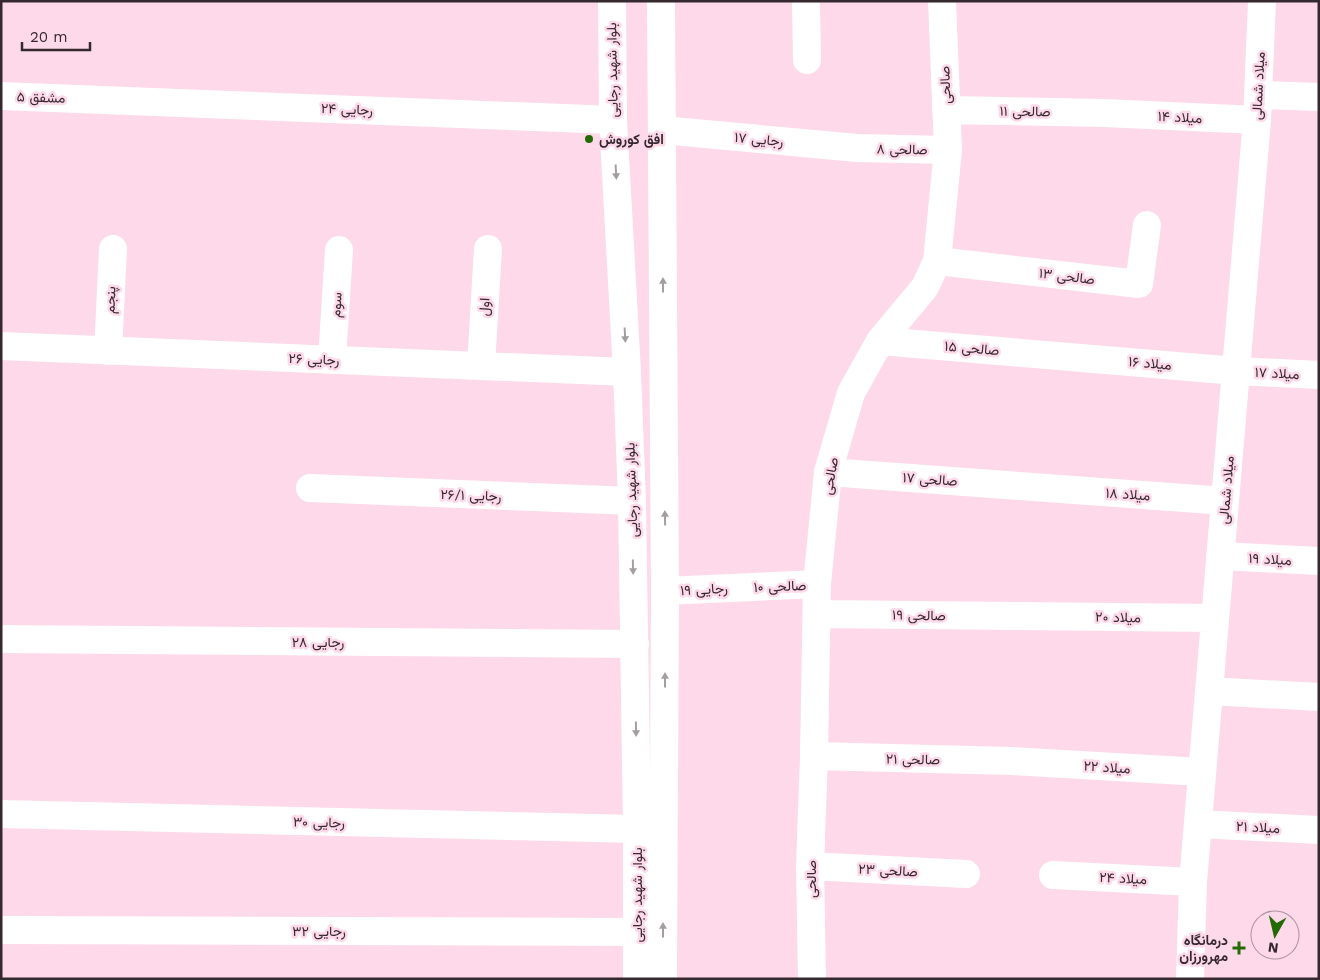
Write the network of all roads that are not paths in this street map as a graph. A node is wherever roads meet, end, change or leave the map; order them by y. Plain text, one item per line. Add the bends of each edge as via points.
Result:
1 (612, 1) edge
2 (662, 1) edge
3 (806, 1) edge
4 (942, 1) edge
5 (1262, 1) edge
6 (807, 60) dead end
7 (1, 96) edge
8 (1319, 97) edge
9 (81, 99) joint
10 (1258, 108) junction
11 (946, 110) junction
12 (1104, 113) joint
13 (612, 120) junction
14 (662, 130) junction
15 (857, 148) joint
16 (948, 150) junction
17 (1146, 225) dead end
18 (112, 249) dead end
19 (488, 249) dead end
20 (339, 250) dead end
21 (936, 261) junction
22 (880, 341) junction
23 (1, 346) edge
24 (108, 351) junction
25 (1064, 356) joint
26 (332, 360) junction
27 (481, 366) junction
28 (1236, 370) junction
29 (627, 372) junction
30 (1319, 375) edge
31 (828, 472) junction
32 (1031, 487) joint
33 (310, 488) dead end
34 (632, 501) junction
35 (1225, 501) junction
36 (1220, 556) junction
37 (1319, 561) edge
38 (817, 584) junction
39 (743, 587) joint
40 (666, 591) junction
41 (817, 614) junction
42 (1020, 616) joint
43 (1215, 618) junction
44 (1, 639) edge
45 (635, 644) junction
46 (1209, 691) junction
47 (1319, 697) edge
48 (814, 756) junction
49 (1011, 761) joint
50 (1202, 772) junction
51 (1, 814) edge
52 (1198, 824) junction
53 (638, 829) junction
54 (1319, 830) edge
55 (810, 866) junction
56 (966, 874) dead end
57 (1053, 875) dead end
58 (1193, 882) junction
59 (1, 930) edge
60 (636, 932) junction
61 (637, 979) edge
62 (663, 979) edge
63 (812, 979) edge
64 (1190, 979) edge

1 - 13 street, بلوار شهید رجایی
2 - 14 street, بلوار شهید رجایی
3 - 6 street
4 - 11 street, صالحی
5 - 10 street, میلاد شمالی
7 - 9 street, مشفق ۵
8 - 10 street, میلاد ۱۴
9 - 13 street, رجایی ۲۴
10 - 12 street, میلاد ۱۴
10 - 28 street, میلاد شمالی
11 - 12 street, صالحی ۱۱
11 - 16 street, صالحی
13 -> 29 street, بلوار شهید رجایی
14 - 15 street, رجایی ۱۷
40 -> 14 street, بلوار شهید رجایی
15 - 16 street, صالحی ۸
16 - 21 street, صالحی
17 - 21 street, صالحی ۱۳ via 1138,284
18 - 24 street, پنجم
19 - 27 street, اول
20 - 26 street, سوم
21 - 22 street, صالحی via 926,287
22 - 25 street, صالحی ۱۵
22 - 31 street, صالحی via 851,393
23 - 24 street, رجایی ۲۶
24 - 26 street, رجایی ۲۶
25 - 28 street, میلاد ۱۶
26 - 27 street, رجایی ۲۶
27 - 29 street, رجایی ۲۶
28 - 30 street, میلاد ۱۷
28 - 35 street, میلاد شمالی
29 - 34 street, بلوار شهید رجایی
31 - 32 street, صالحی ۱۷
31 - 38 street, صالحی
32 - 35 street, میلاد ۱۸
33 - 34 street, رجایی ۲۶/۱
34 -> 45 street, بلوار شهید رجایی
35 - 36 street, میلاد شمالی
36 - 37 street, میلاد ۱۹
36 - 43 street, میلاد شمالی
38 - 39 street, صالحی ۱۰
38 - 41 street, صالحی
39 - 40 street, رجایی ۱۹
62 -> 40 street, بلوار شهید رجایی
41 - 42 street, صالحی ۱۹
41 - 48 street, صالحی
42 - 43 street, میلاد ۲۰
43 - 46 street, میلاد شمالی
44 - 45 street, رجایی ۲۸
45 -> 53 street, بلوار شهید رجایی
46 - 47 street
46 - 50 street, میلاد شمالی
48 - 49 street, صالحی ۲۱
48 - 55 street, صالحی
49 - 50 street, میلاد ۲۲
50 - 52 street, میلاد شمالی
51 - 53 street, رجایی ۳۰
52 - 54 street, میلاد ۲۱
52 - 58 street, میلاد شمالی
53 - 60 street, بلوار شهید رجایی
55 - 56 street, صالحی ۲۳
55 - 63 street, صالحی
57 - 58 street, میلاد ۲۴
58 - 64 street, میلاد شمالی
59 - 60 street, رجایی ۳۲
60 - 61 street, بلوار شهید رجایی

